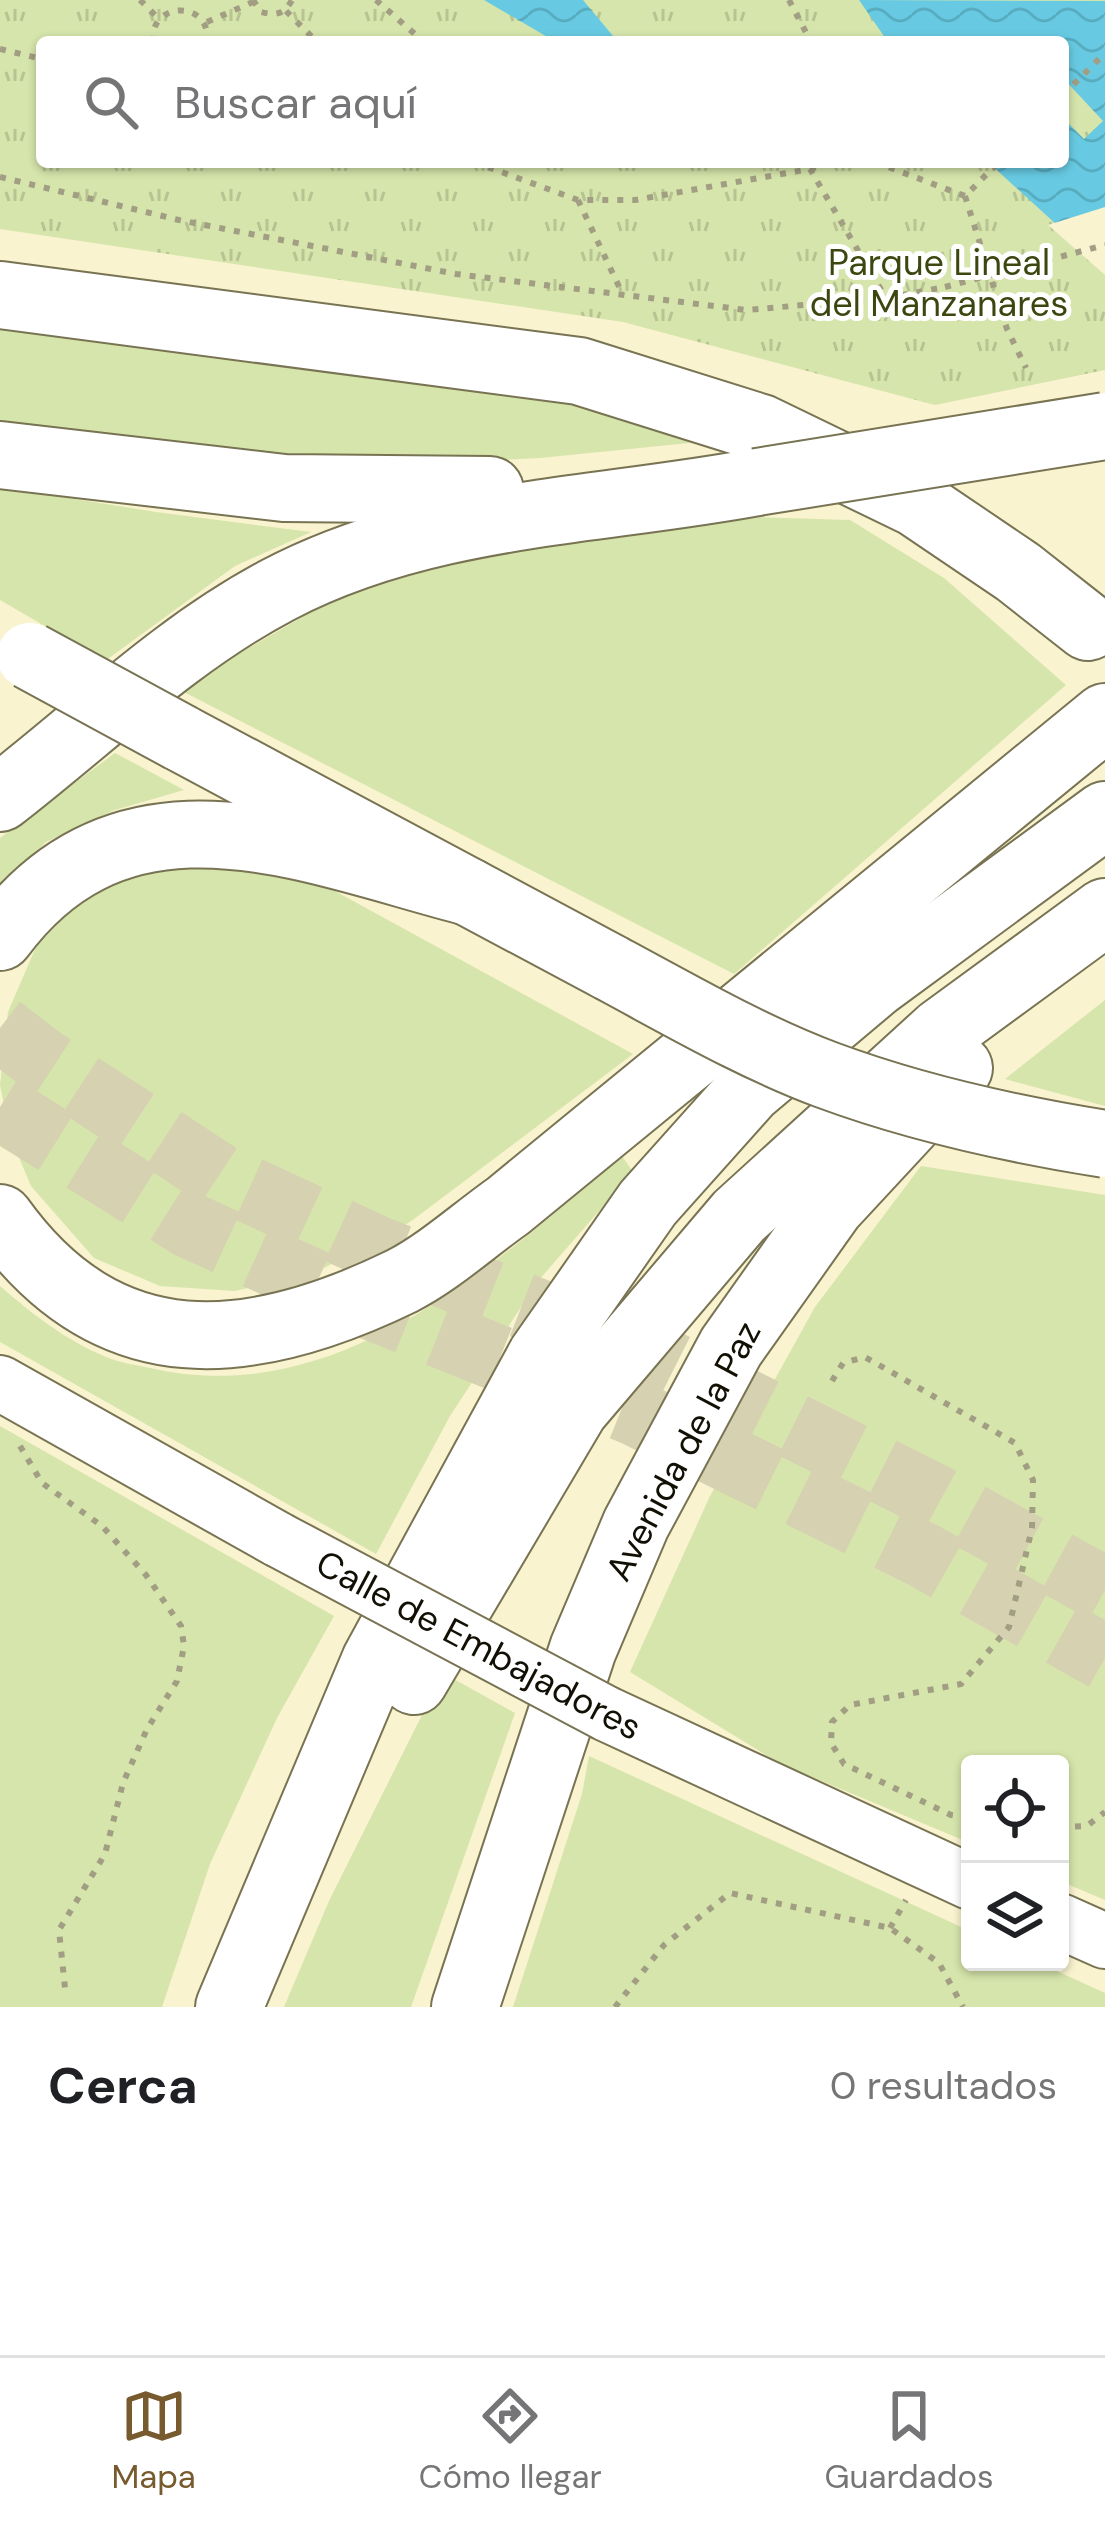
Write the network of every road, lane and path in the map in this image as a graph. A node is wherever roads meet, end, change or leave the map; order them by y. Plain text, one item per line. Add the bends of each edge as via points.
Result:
1 (140, 0) edge
2 (292, 0) edge
3 (376, 0) edge
4 (789, 0) edge
5 (253, 1) edge
6 (286, 10) junction
7 (157, 17) junction
8 (207, 22) junction
9 (152, 36) edge
10 (207, 36) edge
11 (311, 36) edge
12 (417, 36) edge
13 (809, 36) edge
14 (0, 49) edge
15 (1105, 53) edge
16 (36, 58) edge
17 (1069, 89) edge
18 (490, 168) edge
19 (814, 168) edge
20 (891, 168) edge
21 (993, 168) edge
22 (810, 169) junction
23 (0, 177) edge
24 (965, 196) junction
25 (578, 200) junction
26 (1105, 245) edge
27 (0, 295) edge
28 (623, 295) junction
29 (886, 298) junction
30 (1026, 368) dead end
31 (1105, 426) edge
32 (0, 455) edge
33 (757, 482) junction
34 (1088, 627) dead end
35 (15, 648) edge
36 (1105, 717) edge
37 (0, 798) edge
38 (1105, 815) edge
39 (469, 892) junction
40 (1105, 912) edge
41 (0, 937) edge
42 (1105, 938) edge
43 (1105, 1144) edge
44 (0, 1218) edge
45 (832, 1381) dead end
46 (9, 1407) edge
47 (1105, 1812) edge
48 (961, 1817) edge
49 (1069, 1826) edge
50 (961, 1878) edge
51 (1069, 1925) edge
52 (1105, 1941) edge
53 (236, 1987) edge
54 (65, 1988) dead end
55 (464, 2007) edge
56 (615, 2007) edge
57 (963, 2007) edge

1 - 7 path
2 - 6 path
3 - 12 path
4 - 13 path
5 - 6 path via 261,12
5 - 8 path
6 - 11 path
7 - 8 path via 184,6
7 - 9 path
8 - 10 path
14 - 16 path
15 - 17 path
18 - 25 path
19 - 22 path
20 - 24 path
21 - 24 path
22 - 25 path via 635,200
22 - 29 path
23 - 28 path via 456,274
24 - 30 path
25 - 28 path
26 - 29 path, bridge
27 - 34 highway via 579,371 761,428 916,503
28 - 29 path via 746,310
31 - 33 highway, bridge
32 - 33 highway via 388,492 680,476
33 - 37 highway via 456,526 335,564 278,590 162,664
35 - 39 highway, bridge
36 - 44 highway via 508,1206 406,1279 290,1326 178,1334 73,1294
38 - 53 highway via 875,984 767,1075 648,1203 541,1356 375,1661
39 - 41 highway via 234,833 194,832 154,836 78,865
39 - 43 highway, bridge via 826,1074 998,1124
40 - 53 highway via 941,1032 739,1216 575,1409
42 - 55 highway, Avenida de la Paz via 982,1043 831,1206 731,1347 636,1525 583,1649
45 - 48 path via 843,1363 865,1357 1015,1443 1034,1480 1010,1627 961,1684 850,1705 832,1722 844,1764
46 - 50 main road, Calle de Embajadores, bridge via 608,1714
46 - 54 path via 20,1452 42,1483 102,1526 146,1575 181,1626 184,1646 176,1682 123,1783 105,1854 59,1930
47 - 49 path via 1087,1826
51 - 52 main road
56 - 57 path via 664,1945 730,1892 890,1928 939,1963

